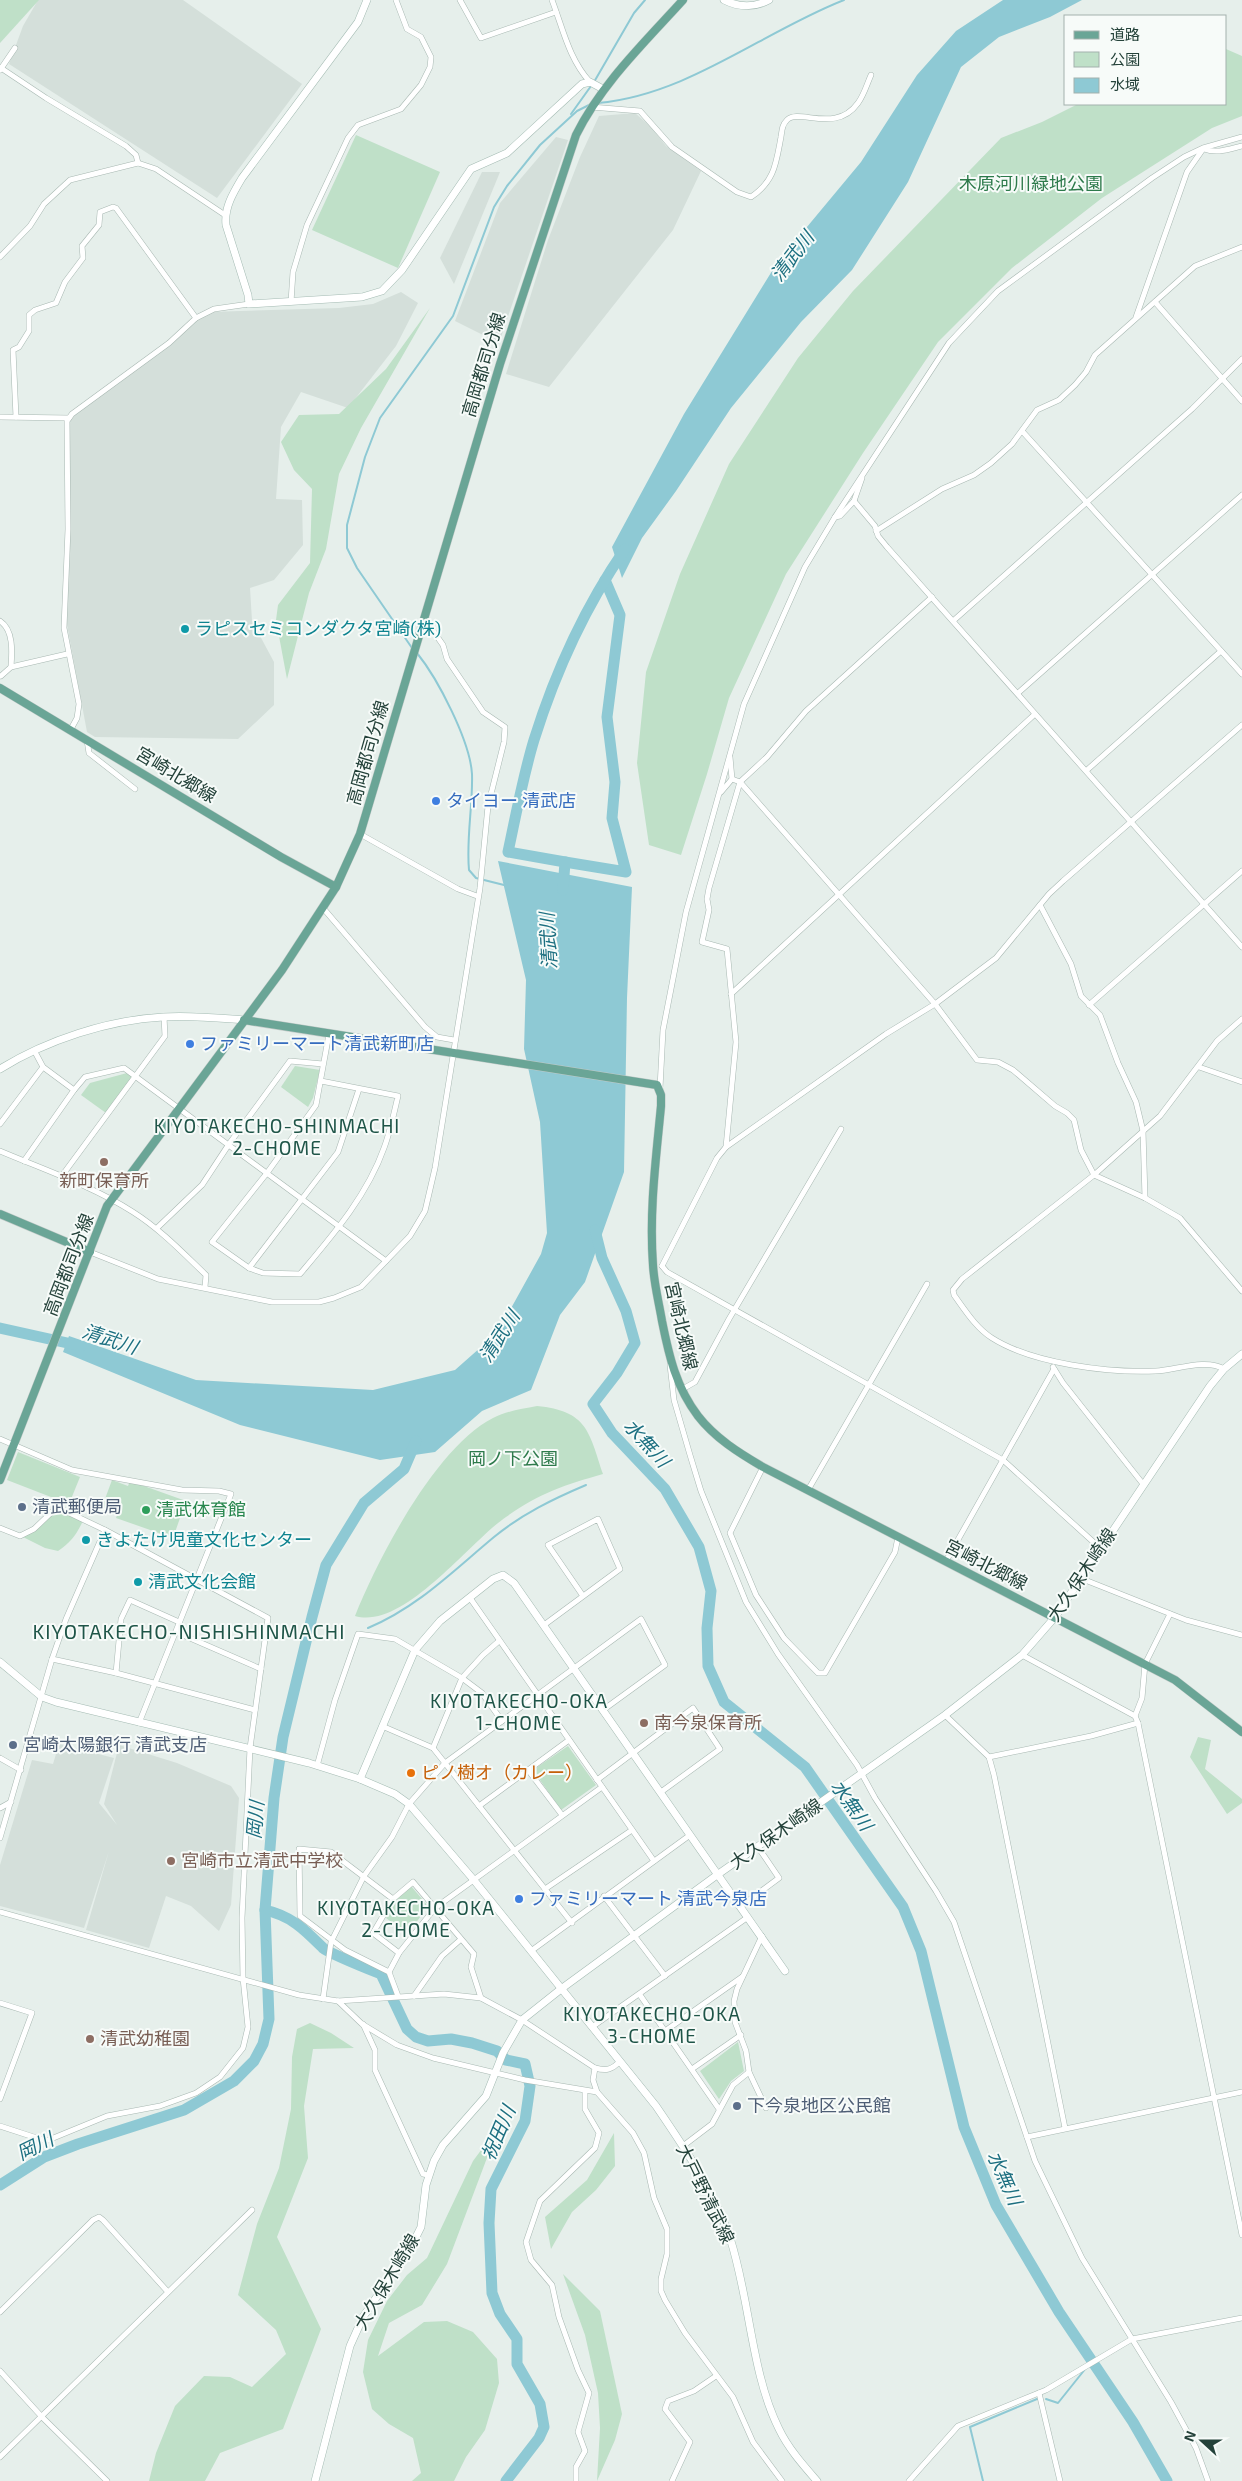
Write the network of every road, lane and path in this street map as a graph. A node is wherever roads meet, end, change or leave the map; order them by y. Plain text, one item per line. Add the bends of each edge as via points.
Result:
1 (367, 0) edge
2 (396, 0) edge
3 (460, 0) edge
4 (552, 0) edge
5 (683, 0) edge
6 (724, 0) edge
7 (769, 0) edge
8 (556, 12) junction
9 (15, 48) dead end
10 (1, 69) edge
11 (870, 75) dead end
12 (590, 82) junction
13 (604, 89) junction
14 (591, 107) junction
15 (1242, 136) edge
16 (1242, 146) edge
17 (1203, 148) junction
18 (138, 163) junction
19 (225, 215) junction
20 (1242, 247) edge
21 (0, 257) edge
22 (291, 302) junction
23 (1155, 302) junction
24 (249, 304) junction
25 (1136, 317) junction
26 (196, 318) junction
27 (1242, 359) edge
28 (1224, 379) junction
29 (1242, 401) edge
30 (0, 417) edge
31 (16, 417) junction
32 (69, 418) junction
33 (1022, 431) junction
34 (862, 475) junction
35 (1242, 496) edge
36 (854, 501) junction
37 (1087, 502) junction
38 (835, 517) junction
39 (876, 530) junction
40 (1153, 575) junction
41 (932, 597) junction
42 (424, 618) junction
43 (953, 620) junction
44 (0, 621) edge
45 (1221, 651) junction
46 (67, 654) junction
47 (11, 667) junction
48 (1242, 674) edge
49 (1, 676) edge
50 (0, 688) edge
51 (1018, 693) junction
52 (1035, 714) junction
53 (1242, 725) edge
54 (71, 729) junction
55 (87, 740) junction
56 (730, 754) junction
57 (1087, 770) junction
58 (732, 779) junction
59 (740, 782) junction
60 (135, 789) dead end
61 (719, 794) junction
62 (1132, 821) junction
63 (360, 834) junction
64 (1242, 870) edge
65 (336, 887) junction
66 (839, 895) junction
67 (477, 896) junction
68 (1205, 904) junction
69 (1040, 905) junction
70 (323, 908) junction
71 (1242, 947) edge
72 (731, 994) junction
73 (935, 1004) junction
74 (1089, 1005) junction
75 (164, 1017) junction
76 (1242, 1019) edge
77 (244, 1020) junction
78 (329, 1034) junction
79 (454, 1040) junction
80 (34, 1052) junction
81 (454, 1052) junction
82 (324, 1064) junction
83 (43, 1067) junction
84 (1198, 1067) junction
85 (0, 1069) edge
86 (137, 1076) junction
87 (322, 1081) junction
88 (1242, 1082) edge
89 (657, 1086) junction
90 (359, 1089) junction
91 (74, 1090) junction
92 (180, 1108) junction
93 (0, 1124) edge
94 (841, 1129) dead end
95 (1143, 1132) junction
96 (229, 1144) junction
97 (726, 1147) junction
98 (0, 1151) edge
99 (24, 1161) junction
100 (267, 1173) junction
101 (1094, 1174) junction
102 (61, 1177) junction
103 (112, 1198) junction
104 (1145, 1198) junction
105 (302, 1199) junction
106 (0, 1214) edge
107 (339, 1227) junction
108 (157, 1228) junction
109 (90, 1252) junction
110 (386, 1261) junction
111 (662, 1266) junction
112 (249, 1268) junction
113 (653, 1268) junction
114 (927, 1284) dead end
115 (205, 1287) junction
116 (1242, 1291) edge
117 (734, 1310) junction
118 (1242, 1354) edge
119 (669, 1359) junction
120 (1052, 1362) junction
121 (1224, 1369) junction
122 (1054, 1370) junction
123 (869, 1384) junction
124 (682, 1390) junction
125 (0, 1439) edge
126 (15, 1442) junction
127 (1003, 1460) junction
128 (763, 1467) junction
129 (0, 1480) edge
130 (1143, 1484) junction
131 (808, 1490) junction
132 (0, 1528) edge
133 (105, 1530) junction
134 (898, 1536) junction
135 (1100, 1548) junction
136 (946, 1561) junction
137 (1080, 1578) junction
138 (197, 1580) junction
139 (583, 1596) junction
140 (470, 1598) junction
141 (1170, 1614) junction
142 (1055, 1617) junction
143 (179, 1622) junction
144 (544, 1625) junction
145 (176, 1632) junction
146 (1242, 1635) edge
147 (499, 1641) junction
148 (415, 1650) junction
149 (1022, 1655) junction
150 (52, 1659) junction
151 (0, 1662) edge
152 (1145, 1664) junction
153 (574, 1667) junction
154 (261, 1669) junction
155 (116, 1673) junction
156 (462, 1678) junction
157 (154, 1684) junction
158 (537, 1694) junction
159 (42, 1697) junction
160 (255, 1710) junction
161 (604, 1710) junction
162 (945, 1715) junction
163 (1134, 1716) junction
164 (502, 1721) junction
165 (139, 1723) junction
166 (1138, 1723) junction
167 (382, 1726) junction
168 (1242, 1732) edge
169 (569, 1740) junction
170 (433, 1748) junction
171 (253, 1749) junction
172 (633, 1752) junction
173 (989, 1757) junction
174 (0, 1758) edge
175 (445, 1762) junction
176 (317, 1766) junction
177 (21, 1770) junction
178 (528, 1770) junction
179 (859, 1776) junction
180 (360, 1779) junction
181 (597, 1780) junction
182 (602, 1787) junction
183 (661, 1792) junction
184 (11, 1802) junction
185 (409, 1804) junction
186 (479, 1806) junction
187 (0, 1808) edge
188 (562, 1816) junction
189 (632, 1830) junction
190 (690, 1835) junction
191 (0, 1838) edge
192 (758, 1847) junction
193 (514, 1850) junction
194 (654, 1861) junction
195 (717, 1875) junction
196 (364, 1876) junction
197 (474, 1879) junction
198 (545, 1889) junction
199 (604, 1896) junction
200 (393, 1899) junction
201 (741, 1906) junction
202 (434, 1908) junction
203 (0, 1912) edge
204 (748, 1917) junction
205 (572, 1923) junction
206 (634, 1936) junction
207 (762, 1936) junction
208 (460, 1940) junction
209 (331, 1942) junction
210 (531, 1951) junction
211 (399, 1953) junction
212 (785, 1971) dead end
213 (389, 1972) junction
214 (665, 1976) junction
215 (742, 1976) junction
216 (243, 1978) junction
217 (561, 1989) junction
218 (640, 1995) junction
219 (398, 1996) junction
220 (414, 1996) junction
221 (323, 1998) junction
222 (481, 1998) junction
223 (338, 2001) junction
224 (0, 2003) edge
225 (522, 2020) junction
226 (362, 2024) junction
227 (592, 2027) junction
228 (665, 2031) junction
229 (741, 2035) junction
230 (620, 2061) junction
231 (595, 2068) junction
232 (692, 2069) junction
233 (749, 2072) junction
234 (496, 2073) junction
235 (585, 2092) junction
236 (598, 2092) junction
237 (1242, 2092) edge
238 (1214, 2097) junction
239 (0, 2099) edge
240 (766, 2108) dead end
241 (719, 2109) junction
242 (0, 2126) edge
243 (1064, 2128) junction
244 (1027, 2137) junction
245 (683, 2146) junction
246 (428, 2175) junction
247 (252, 2210) dead end
248 (1242, 2235) edge
249 (168, 2292) junction
250 (0, 2312) edge
251 (1242, 2318) edge
252 (1132, 2339) junction
253 (0, 2371) edge
254 (716, 2376) junction
255 (1039, 2393) junction
256 (42, 2417) junction
257 (0, 2457) edge
258 (107, 2481) edge
259 (315, 2481) edge
260 (576, 2481) edge
261 (672, 2481) edge
262 (782, 2481) edge
263 (817, 2481) edge
264 (908, 2481) edge
265 (1060, 2481) edge
266 (1208, 2481) edge

1 - 19 street via 358,22 242,178
2 - 22 street via 407,29 421,37 431,58 430,68 401,109 358,126 348,138 307,225 293,272
3 - 8 street via 481,38
4 - 8 street
5 - 13 main road, 高岡都司分線
6 - 7 street via 749,7
8 - 12 street via 570,52
9 - 10 street
10 - 18 street via 126,146 136,155
11 - 14 street via 859,102 845,114 821,120 797,115 789,118 783,125 775,166 768,183 751,197 737,192 672,147 640,111
12 - 13 street
12 - 22 street via 582,84 508,153 471,169 389,286 372,295
13 - 14 main road, 高岡都司分線
14 - 42 main road, 高岡都司分線 via 570,153 526,281
15 - 17 street
16 - 17 street via 1211,152
17 - 25 street via 1187,172
17 - 34 street via 1152,178 998,291 949,343
18 - 19 street via 156,169
18 - 21 street via 70,180 44,204 30,226
19 - 24 street
20 - 23 street via 1195,266
22 - 24 street
23 - 25 street
23 - 28 street
24 - 26 street via 214,309
25 - 33 street via 1095,354 1075,385 1059,400 1037,410
26 - 31 street via 116,208 100,212 99,225 82,246 83,258 65,282 60,297 56,303 29,315 29,331 19,347 13,350
26 - 32 street via 169,343
27 - 28 street
28 - 29 street
28 - 37 street
30 - 31 street
31 - 32 street
32 - 46 street via 64,628
33 - 37 street
33 - 39 street via 991,463 974,475 942,488
34 - 36 street
34 - 38 street
35 - 40 street
36 - 38 street
36 - 39 street
37 - 40 street
37 - 43 street
38 - 56 street via 805,567 764,656 744,704
39 - 41 street via 882,542
40 - 45 street
40 - 51 street
41 - 43 street
41 - 59 street via 806,711 767,757
42 - 63 main road, 高岡都司分線
42 - 67 street via 483,712 505,727 488,806
43 - 51 street
44 - 47 street via 9,633
45 - 48 street
45 - 57 street
46 - 47 street
46 - 54 street via 79,704
47 - 49 street
50 - 54 main road, 宮崎北郷線
51 - 52 street
52 - 57 street
52 - 66 street
53 - 62 street
54 - 55 main road, 宮崎北郷線
55 - 60 street via 89,753
55 - 65 main road, 宮崎北郷線
56 - 58 street
56 - 61 street
57 - 62 street
58 - 59 street
58 - 61 street
59 - 66 street
59 - 72 street via 709,888 709,910 702,942 727,949
61 - 89 street via 682,934 663,1030
62 - 68 street
62 - 69 street via 1062,881
63 - 65 main road, 高岡都司分線
63 - 67 street via 458,889
64 - 68 street
65 - 70 main road, 高岡都司分線
66 - 72 street
66 - 73 street
67 - 79 street
68 - 71 street
68 - 74 street
69 - 73 street via 996,958
69 - 74 street via 1071,964 1081,996
70 - 77 main road, 高岡都司分線
70 - 79 street via 425,1027 437,1037
72 - 97 street via 735,1058
73 - 97 street via 886,1034
73 - 101 street via 977,1060 998,1062 1012,1070 1074,1120 1081,1150
74 - 95 street via 1100,1016 1136,1102
75 - 77 street
75 - 80 street via 99,1028
75 - 86 street via 165,1036
76 - 84 street via 1217,1041
77 - 78 main road
77 - 92 main road, 高岡都司分線
78 - 81 main road
78 - 82 street
79 - 81 street
80 - 83 street
80 - 85 street
81 - 89 main road
81 - 110 street via 436,1168 425,1211 410,1236
82 - 87 street
82 - 96 street via 290,1062
83 - 91 street
83 - 93 street
84 - 88 street
84 - 95 street via 1160,1116
86 - 91 street via 124,1068 85,1077
86 - 92 street
86 - 102 street
87 - 90 street
87 - 100 street via 316,1106
89 - 113 main road, 宮崎北郷線 via 661,1106 653,1185
90 - 105 street via 338,1152
90 - 107 street via 398,1096 384,1148 370,1180
91 - 99 street
92 - 96 street
92 - 103 main road, 高岡都司分線
94 - 117 street
95 - 101 street
95 - 104 street
96 - 100 street
96 - 108 street via 202,1185
97 - 111 street via 717,1158
98 - 99 street
99 - 102 street
100 - 105 street
100 - 112 street via 212,1242
101 - 104 street
101 - 120 street via 962,1279 953,1290 976,1323 992,1338
102 - 103 street
103 - 108 street
103 - 109 main road, 高岡都司分線
104 - 116 street via 1180,1218
105 - 107 street
105 - 112 street
106 - 109 main road
107 - 110 street
107 - 112 street via 300,1274 263,1273
108 - 115 street via 206,1275
109 - 115 street via 158,1279
109 - 126 main road, 高岡都司分線
110 - 115 street via 362,1287 319,1302 272,1302
111 - 113 street
111 - 117 street via 667,1272
113 - 119 main road, 宮崎北郷線
114 - 123 street
117 - 123 street
117 - 124 street via 695,1382
118 - 121 street, 大久保木崎線
119 - 124 main road, 宮崎北郷線
119 - 179 street via 674,1400 701,1491 746,1602 778,1654 857,1765
120 - 121 street via 1114,1370 1209,1365
120 - 122 street
121 - 130 street, 大久保木崎線
122 - 127 street
122 - 130 street
123 - 127 street
123 - 131 street
124 - 128 main road, 宮崎北郷線 via 698,1416 717,1437
125 - 126 street
126 - 129 main road, 高岡都司分線
126 - 138 street via 72,1470 182,1490 219,1490 231,1494
127 - 135 street
127 - 136 street
128 - 131 main road, 宮崎北郷線
128 - 134 street via 730,1533 756,1595 784,1638 818,1673 825,1673 830,1665 895,1552
130 - 135 street, 大久保木崎線
131 - 134 main road, 宮崎北郷線
132 - 133 street via 20,1536 54,1509 61,1509
133 - 138 street
133 - 150 street
134 - 136 main road, 宮崎北郷線
135 - 137 street, 大久保木崎線
136 - 142 main road, 宮崎北郷線
137 - 141 street
137 - 142 street, 大久保木崎線
138 - 143 street
138 - 154 street via 268,1618
139 - 139 street via 620,1569 598,1518 548,1545
139 - 144 street
140 - 144 street via 502,1575 514,1583
140 - 147 street
140 - 148 street via 440,1621
141 - 146 street
141 - 152 street
142 - 149 street, 大久保木崎線
142 - 152 main road, 宮崎北郷線
143 - 145 street
143 - 155 street via 130,1600 121,1619
144 - 153 street
145 - 154 street
145 - 157 street
147 - 156 street
147 - 158 street
148 - 156 street
148 - 167 street
148 - 176 street via 395,1639 358,1634
149 - 162 street, 大久保木崎線
149 - 163 street
150 - 155 street
150 - 159 street
151 - 159 street
152 - 163 street via 1142,1698
152 - 168 main road, 宮崎北郷線 via 1175,1680
153 - 158 street
153 - 161 street
153 - 161 street via 641,1619 665,1665
154 - 160 street
155 - 157 street
156 - 164 street via 482,1693
156 - 170 street
157 - 160 street
157 - 165 street
158 - 164 street
158 - 169 street
159 - 165 street, 大戸野清武線
159 - 177 street
160 - 171 street
161 - 172 street
162 - 173 street
162 - 179 street, 大久保木崎線
163 - 166 street
164 - 175 street
165 - 171 street, 大戸野清武線
166 - 173 street
166 - 238 street
167 - 170 street
167 - 180 street
169 - 178 street
169 - 181 street
170 - 175 street
171 - 176 street, 大戸野清武線
171 - 216 street via 243,1867
172 - 181 street
172 - 183 street
172 - 183 street via 693,1708 720,1749
173 - 243 street
174 - 177 street
175 - 185 street
175 - 186 street
176 - 180 street, 大戸野清武線
177 - 184 street
178 - 186 street
178 - 188 street
179 - 192 street, 大久保木崎線
179 - 244 street via 954,1922
180 - 185 street, 大戸野清武線
181 - 182 street
182 - 188 street
182 - 189 street
183 - 190 street
184 - 187 street
184 - 191 street
185 - 196 street via 392,1837
185 - 197 street, 大戸野清武線
186 - 193 street
188 - 193 street
189 - 194 street
189 - 198 street
190 - 194 street
190 - 195 street
192 - 195 street, 大久保木崎線
192 - 201 street via 779,1878
193 - 197 street
193 - 198 street
194 - 199 street
195 - 201 street
195 - 206 street, 大久保木崎線
196 - 200 street
196 - 209 street
196 - 209 street via 332,1852 299,1849 300,1916
197 - 202 street
197 - 210 street, 大戸野清武線
198 - 205 street
199 - 205 street
199 - 206 street
200 - 202 street via 413,1882
200 - 211 street via 373,1933
201 - 204 street
202 - 208 street
202 - 211 street
203 - 216 street
204 - 207 street
204 - 214 street
205 - 210 street
206 - 214 street
206 - 217 street, 大久保木崎線
207 - 212 street
207 - 215 street
208 - 220 street via 442,1956
208 - 222 street via 474,1954 471,1967
209 - 213 street
209 - 221 street
210 - 217 street, 大戸野清武線
211 - 213 street
213 - 219 street
214 - 218 street
215 - 228 street
215 - 229 street via 734,2001 735,2022
216 - 221 street
216 - 242 street via 248,2027 243,2048 220,2077 196,2092 160,2106 107,2116 46,2141
217 - 225 street, 大久保木崎線
217 - 227 street, 大戸野清武線
218 - 227 street
218 - 228 street
219 - 220 street
219 - 223 street
220 - 222 street via 444,1994
221 - 223 street
222 - 225 street
223 - 226 street
224 - 239 street via 32,2013
225 - 231 street
225 - 234 street, 大久保木崎線
226 - 234 street via 406,2048 433,2058
226 - 246 street via 375,2050 378,2079 422,2174
227 - 230 street, 大戸野清武線
228 - 232 street
229 - 232 street
229 - 233 street
230 - 231 street via 614,2068
230 - 245 street, 大戸野清武線
231 - 236 street via 593,2080
232 - 241 street
233 - 240 street
233 - 241 street via 733,2084
234 - 235 street
234 - 246 street, 大久保木崎線 via 486,2096 444,2145
235 - 236 street
235 - 260 street via 585,2109 599,2133 595,2148 540,2201 526,2242 531,2260 552,2285 559,2317 589,2392 578,2432 585,2451 576,2467
236 - 254 street via 633,2133 644,2153 668,2240 660,2279 661,2291 685,2333
237 - 238 street
238 - 243 street
238 - 248 street
241 - 245 street via 712,2124
243 - 244 street
244 - 252 street via 1082,2258
245 - 263 street, 大戸野清武線 via 729,2237 740,2273 764,2387 779,2429 797,2458
246 - 259 street, 大久保木崎線 via 421,2226 412,2245 363,2317 350,2346
247 - 249 street
249 - 250 street via 99,2217 92,2220
249 - 256 street
251 - 252 street
252 - 255 street
252 - 266 street via 1196,2448
253 - 256 street
254 - 261 street via 694,2391 668,2401 664,2409 690,2442
254 - 262 street via 733,2397 763,2458
255 - 264 street via 958,2426
255 - 265 street
256 - 257 street
256 - 258 street

